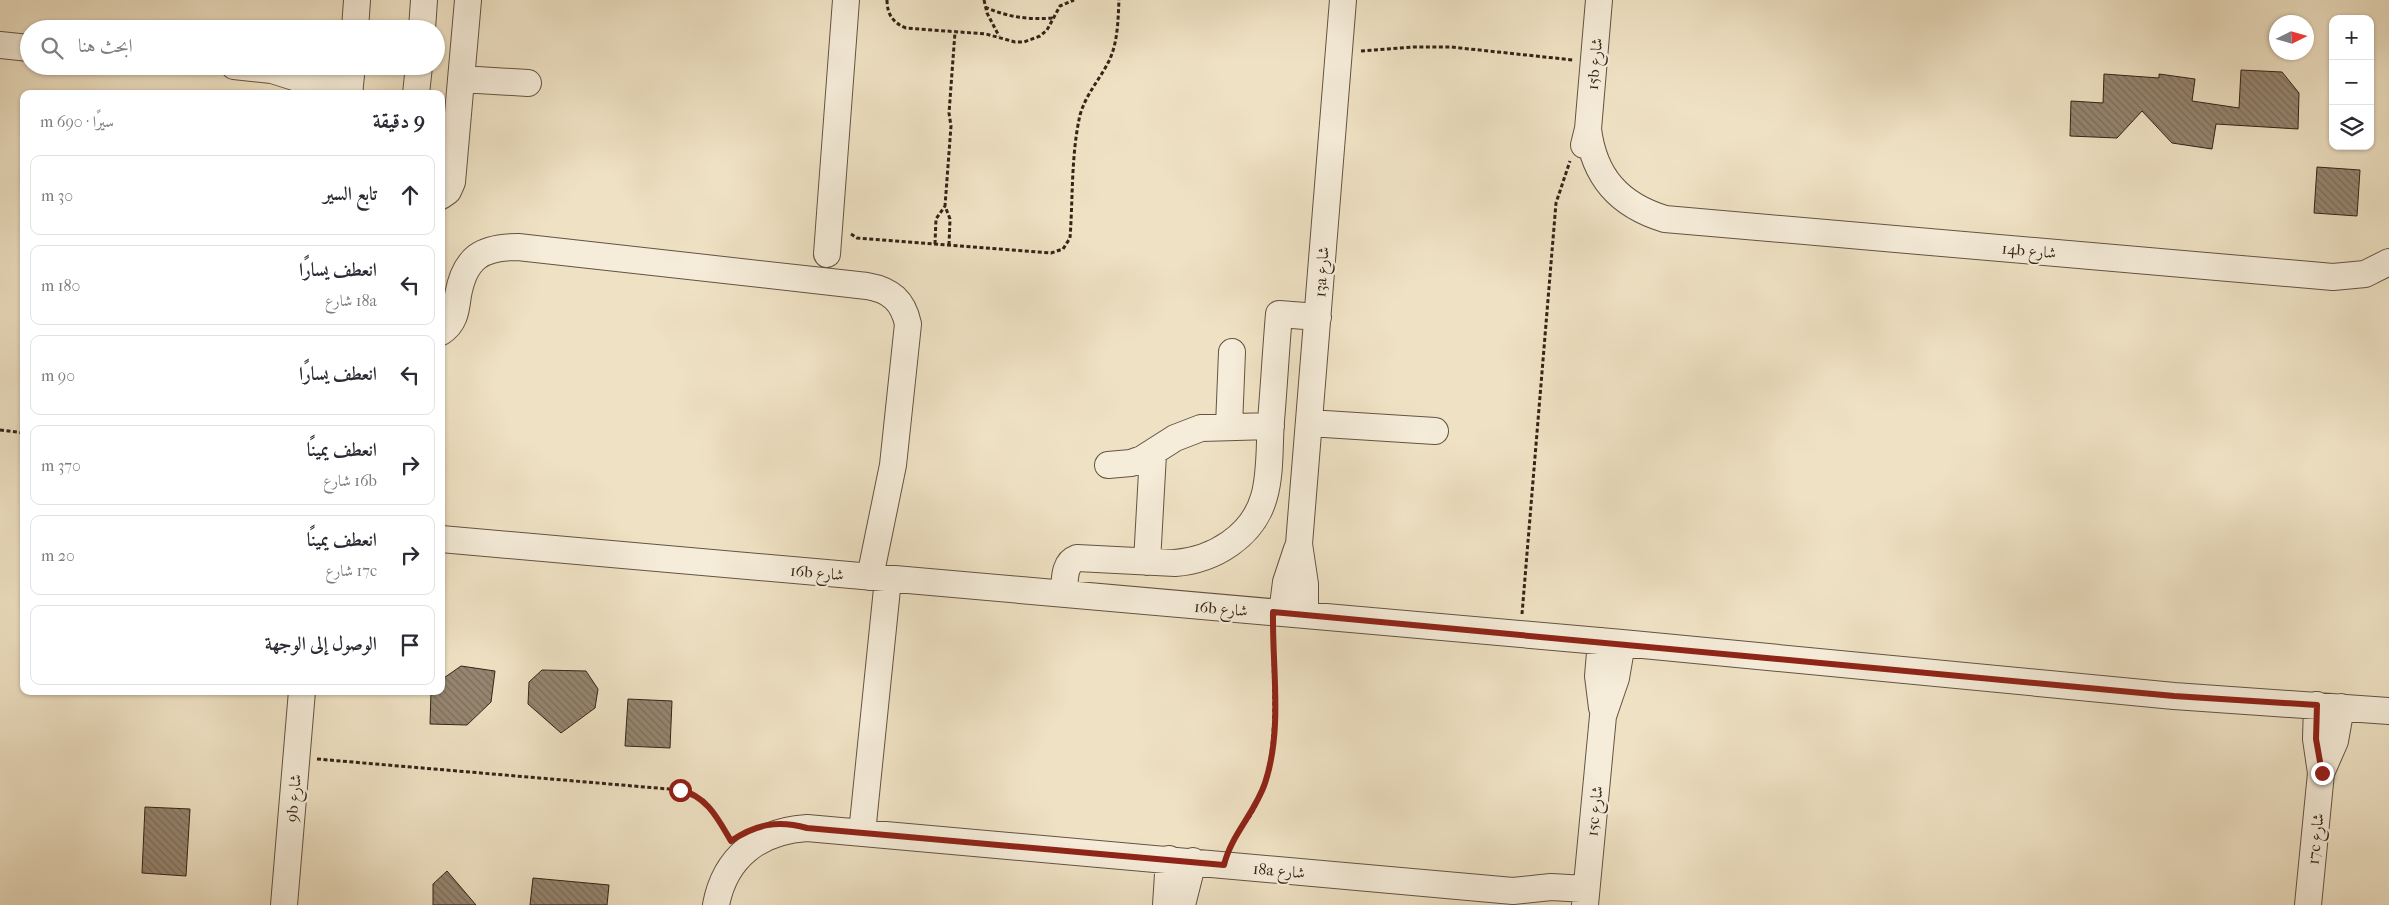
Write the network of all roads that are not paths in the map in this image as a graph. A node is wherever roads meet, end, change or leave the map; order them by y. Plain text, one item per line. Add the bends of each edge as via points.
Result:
1 (357, 0) edge
2 (424, 0) edge
3 (468, 0) edge
4 (846, 0) edge
5 (1343, 0) edge
6 (1599, 0) edge
7 (356, 20) edge
8 (423, 20) edge
9 (0, 45) edge
10 (20, 47) edge
11 (296, 75) edge
12 (418, 75) edge
13 (461, 79) junction
14 (350, 84) edge
15 (528, 84) dead end
16 (416, 90) edge
17 (445, 185) edge
18 (1606, 192) joint
19 (827, 254) dead end
20 (2389, 262) edge
21 (1318, 317) junction
22 (445, 329) edge
23 (1232, 352) dead end
24 (1309, 423) junction
25 (1229, 426) junction
26 (1271, 426) junction
27 (1435, 431) dead end
28 (1153, 454) junction
29 (1108, 465) dead end
30 (445, 539) edge
31 (1147, 562) junction
32 (879, 578) junction
33 (1064, 594) junction
34 (1287, 613) junction
35 (1612, 642) junction
36 (302, 695) edge
37 (2329, 706) junction
38 (2389, 711) edge
39 (862, 833) junction
40 (1181, 860) junction
41 (1512, 891) junction
42 (1585, 897) edge
43 (284, 905) edge
44 (714, 905) edge
45 (1166, 905) edge
46 (1182, 905) edge
47 (1560, 905) edge
48 (2308, 905) edge

1 - 7 street
2 - 8 street
3 - 13 street
4 - 19 street
5 - 21 street, 13a شارع
6 - 18 street, 15b شارع via 1588,129
9 - 10 street
11 - 14 street via 310,82
12 - 16 street
13 - 15 street
13 - 17 street
18 - 20 street, 14b شارع via 1611,207 1637,219 1665,218 2333,277 2365,274
21 - 24 street, 13a شارع
21 - 26 street via 1279,314
22 - 32 street via 454,318 466,271 477,255 496,247 867,286 890,293 905,312 908,324
23 - 25 street
24 - 27 street
24 - 34 street, 13a شارع via 1299,544 1305,584
25 - 26 street
25 - 28 street via 1188,432
26 - 31 street via 1264,496 1256,516 1240,535 1229,545 1203,558 1175,564
28 - 29 street via 1131,463
28 - 31 street
30 - 32 street, 16b شارع
31 - 33 street via 1077,558 1066,568
32 - 33 street, 16b شارع
32 - 39 street
33 - 34 street, 16b شارع
34 - 35 street, 16b شارع
35 - 37 street, 16b شارع via 2174,696
35 - 42 street, 15c شارع via 1616,678 1603,716
36 - 43 street, 9b شارع
37 - 38 street, 16b شارع
37 - 48 street, 17c شارع via 2334,741 2322,773
39 - 40 street, 18a شارع
39 - 44 street, 18a شارع via 789,829 737,847 716,867 712,882
40 - 41 street, 18a شارع
40 - 45 street
40 - 46 street
41 - 42 street, 18a شارع via 1551,887
41 - 47 street, 18a شارع

